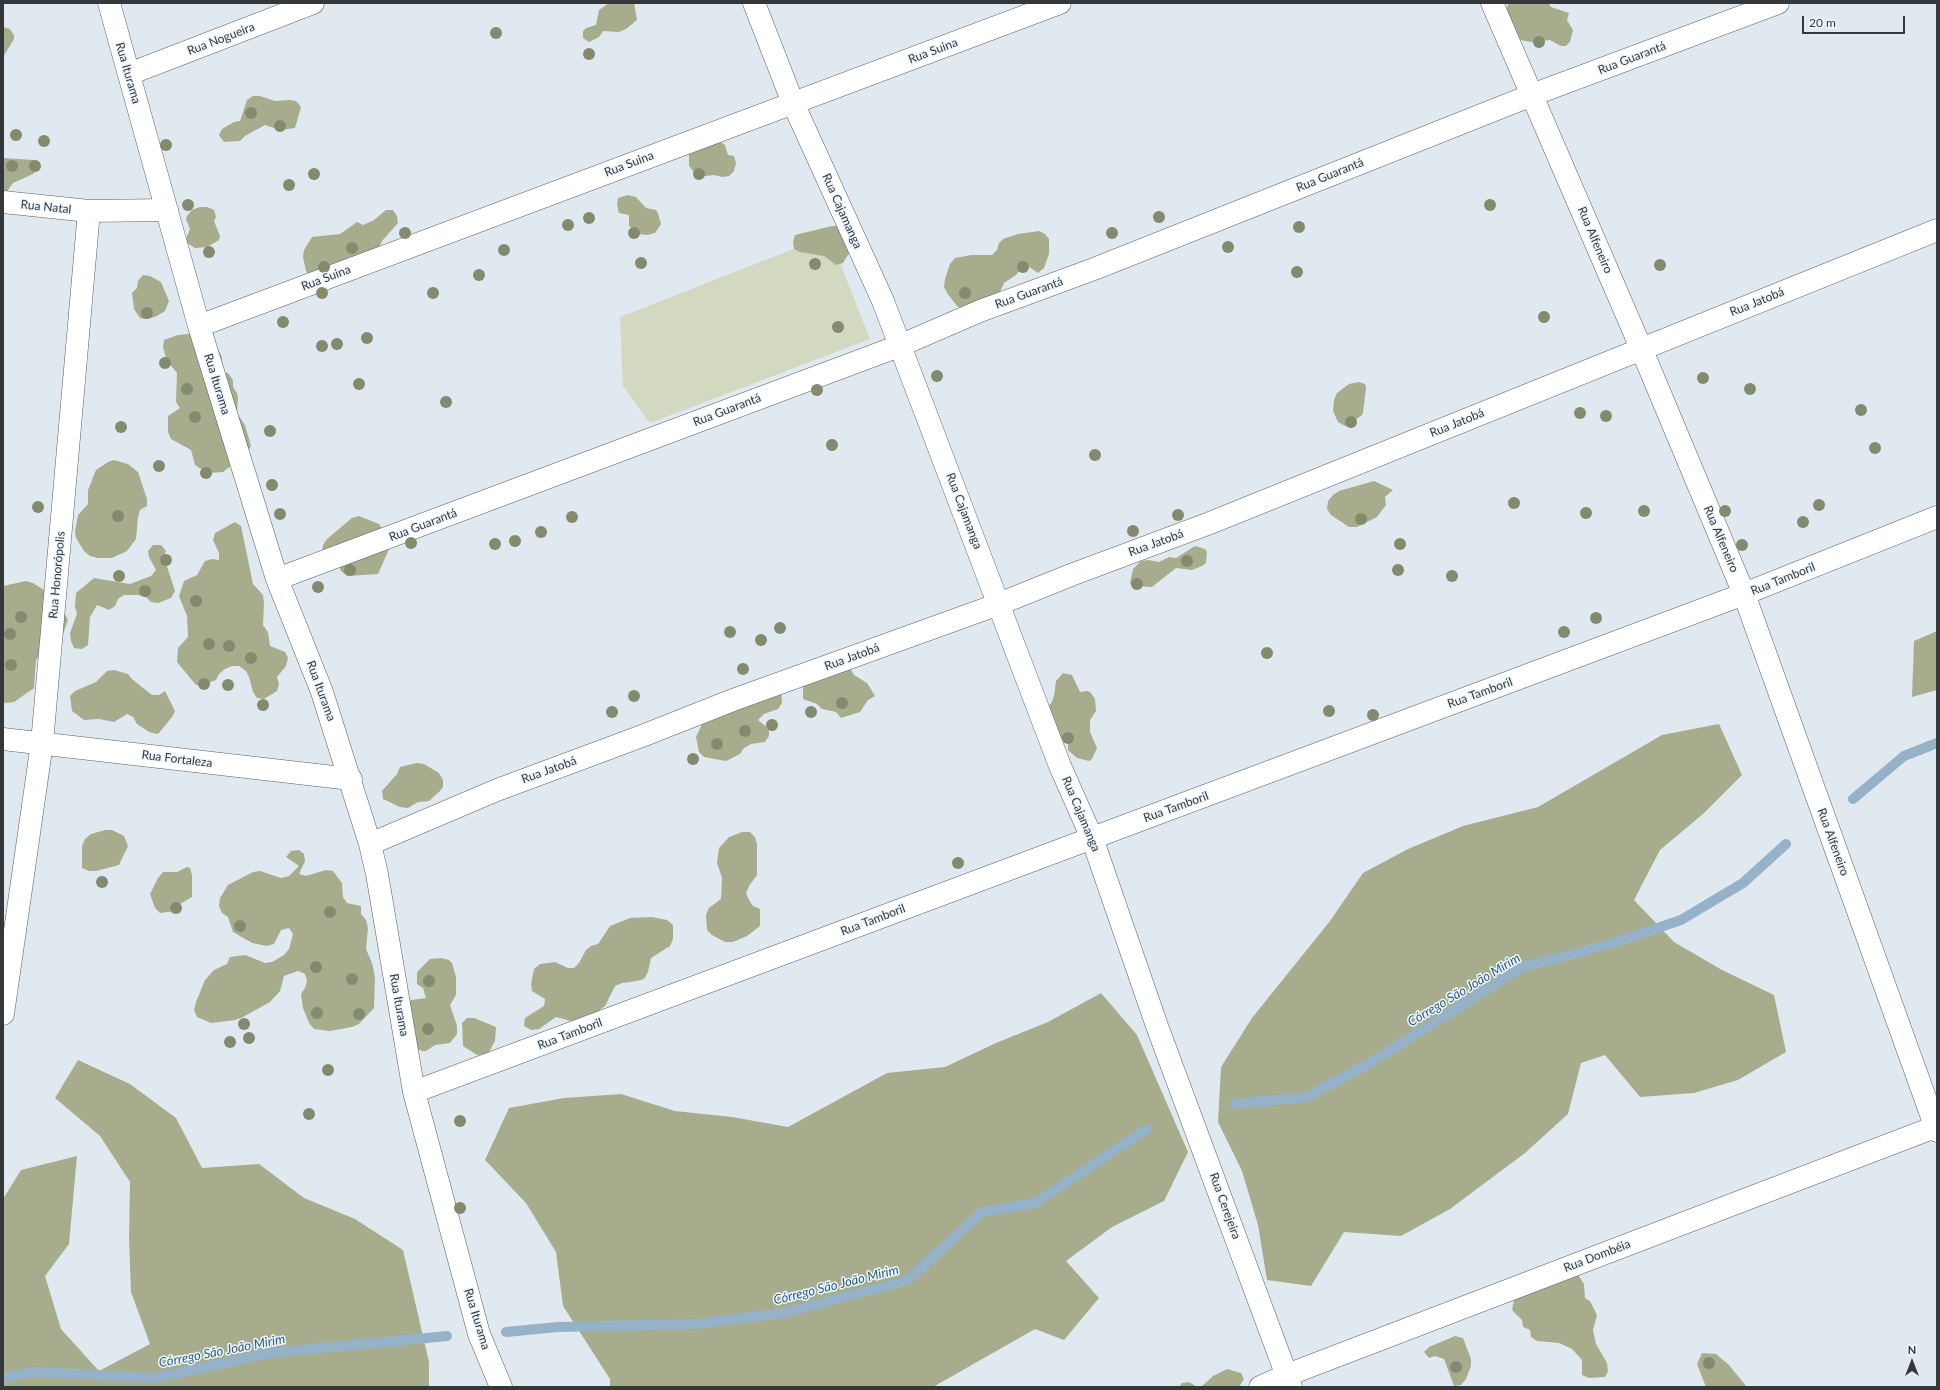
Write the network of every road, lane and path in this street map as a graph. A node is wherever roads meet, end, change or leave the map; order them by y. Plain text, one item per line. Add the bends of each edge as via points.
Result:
1 (109, 3) edge
2 (313, 3) edge
3 (754, 3) edge
4 (1060, 3) edge
5 (1492, 3) edge
6 (1778, 3) edge
7 (129, 74) junction
8 (1532, 95) junction
9 (793, 103) junction
10 (3, 202) edge
11 (167, 210) junction
12 (89, 211) junction
13 (1937, 230) edge
14 (199, 326) junction
15 (899, 346) junction
16 (1641, 348) junction
17 (1937, 517) edge
18 (277, 580) junction
19 (1744, 594) junction
20 (999, 604) junction
21 (3, 739) edge
22 (42, 743) junction
23 (351, 779) junction
24 (1092, 838) junction
25 (370, 844) junction
26 (3, 1014) edge
27 (1157, 1026) joint
28 (414, 1092) junction
29 (1936, 1128) edge
30 (1289, 1381) edge
31 (501, 1387) edge
32 (1260, 1387) edge

1 - 7 street, Rua Iturama
2 - 7 street, Rua Nogueira
3 - 9 street, Rua Cajamanga
4 - 9 street, Rua Suina
5 - 8 street, Rua Alfeneiro
6 - 8 street, Rua Guarantá
7 - 11 street, Rua Iturama
8 - 15 street, Rua Guarantá via 1094,270 980,311
8 - 16 street, Rua Alfeneiro
9 - 14 street, Rua Suina
9 - 15 street, Rua Cajamanga via 882,301
10 - 12 street, Rua Natal
11 - 12 street
11 - 14 street, Rua Iturama
12 - 22 street, Rua Honorópolis
13 - 16 street, Rua Jatobá
14 - 18 street, Rua Iturama
15 - 18 street, Rua Guarantá
15 - 20 street, Rua Cajamanga
16 - 19 street, Rua Alfeneiro
16 - 20 street, Rua Jatobá via 1210,523
17 - 19 street, Rua Tamboril
18 - 23 street, Rua Iturama via 322,692
19 - 24 street, Rua Tamboril
19 - 29 street, Rua Alfeneiro
20 - 24 street, Rua Cajamanga via 1060,766
20 - 25 street, Rua Jatobá via 733,700 490,792
21 - 22 street, Rua Fortaleza
22 - 23 street, Rua Fortaleza
22 - 26 street, Rua Honorópolis
23 - 25 street, Rua Iturama
24 - 27 street, Rua Cajamanga
24 - 28 street, Rua Tamboril
25 - 28 street, Rua Iturama
27 - 30 street, Rua Cerejeira
28 - 31 street, Rua Iturama via 480,1334
29 - 30 street, Rua Dombéia
30 - 32 street, Rua Dombéia

